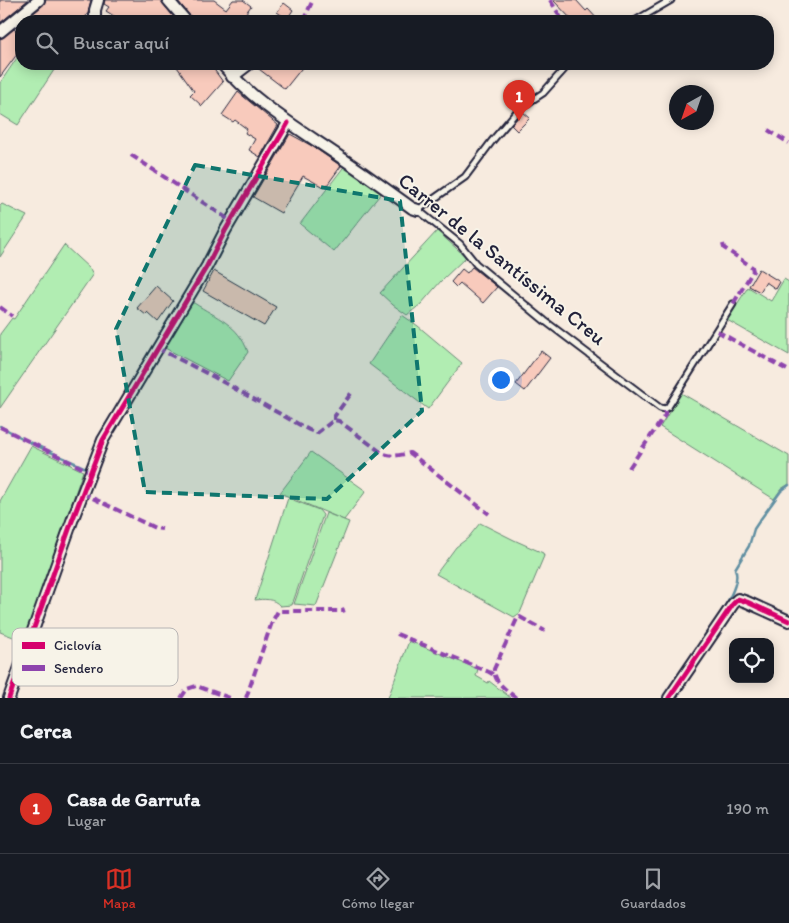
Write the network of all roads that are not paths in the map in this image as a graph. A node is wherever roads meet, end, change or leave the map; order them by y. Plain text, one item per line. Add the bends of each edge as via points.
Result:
1 (39, 0) edge
2 (98, 0) edge
3 (168, 0) edge
4 (671, 0) edge
5 (25, 15) edge
6 (95, 15) edge
7 (181, 15) edge
8 (645, 15) edge
9 (15, 24) edge
10 (0, 32) edge
11 (227, 70) edge
12 (241, 70) edge
13 (564, 70) edge
14 (232, 77) junction
15 (288, 123) junction
16 (418, 210) junction
17 (733, 304) dead end
18 (789, 621) edge
19 (34, 628) edge
20 (13, 686) edge
21 (9, 698) edge
22 (669, 698) edge

1 - 5 street
2 - 6 street
3 - 7 street
4 - 8 lane
9 - 10 street
11 - 14 street, Carrer de la Santíssima Creu
12 - 14 street
13 - 16 lane via 544,93 520,108 465,177
14 - 15 street, Carrer de la Santíssima Creu
15 - 16 street, Carrer de la Santíssima Creu
15 - 19 street via 103,440
16 - 17 lane, Carrer de la Santíssima Creu via 545,321 660,408 665,409 673,399
18 - 22 street via 738,599
20 - 21 street

